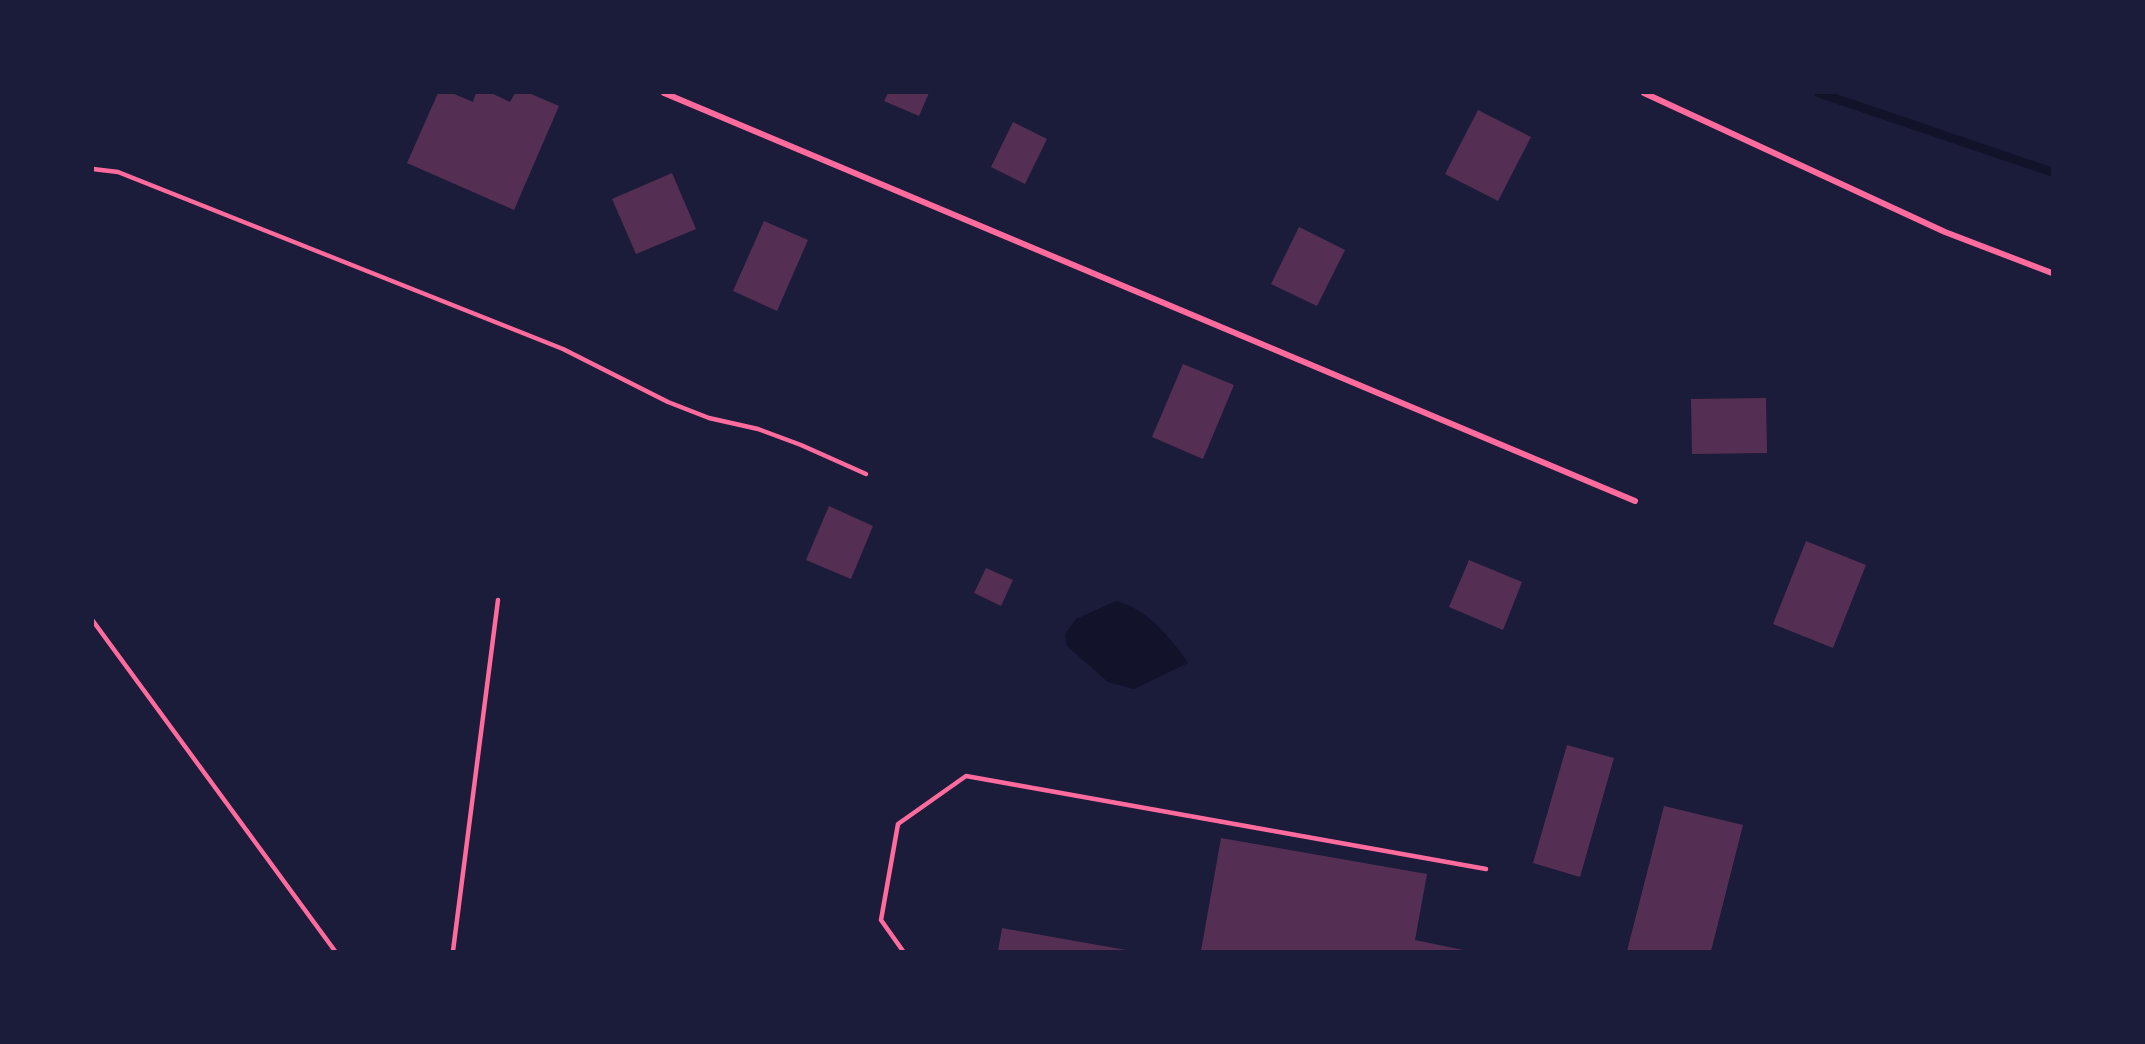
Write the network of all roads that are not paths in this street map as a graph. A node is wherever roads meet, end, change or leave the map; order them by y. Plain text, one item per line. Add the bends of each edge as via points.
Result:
1 (664, 93) edge
2 (1644, 93) edge
3 (93, 169) edge
4 (2052, 273) edge
5 (866, 474) dead end
6 (1635, 501) dead end
7 (498, 600) dead end
8 (93, 621) edge
9 (1486, 869) dead end
10 (335, 951) edge
11 (453, 951) edge
12 (903, 951) edge

1 - 6 street
2 - 4 street via 1946,232
3 - 5 lane via 118,172 563,349 668,402 709,418 758,429
7 - 11 lane
8 - 10 lane
9 - 12 lane via 966,776 898,824 881,920

